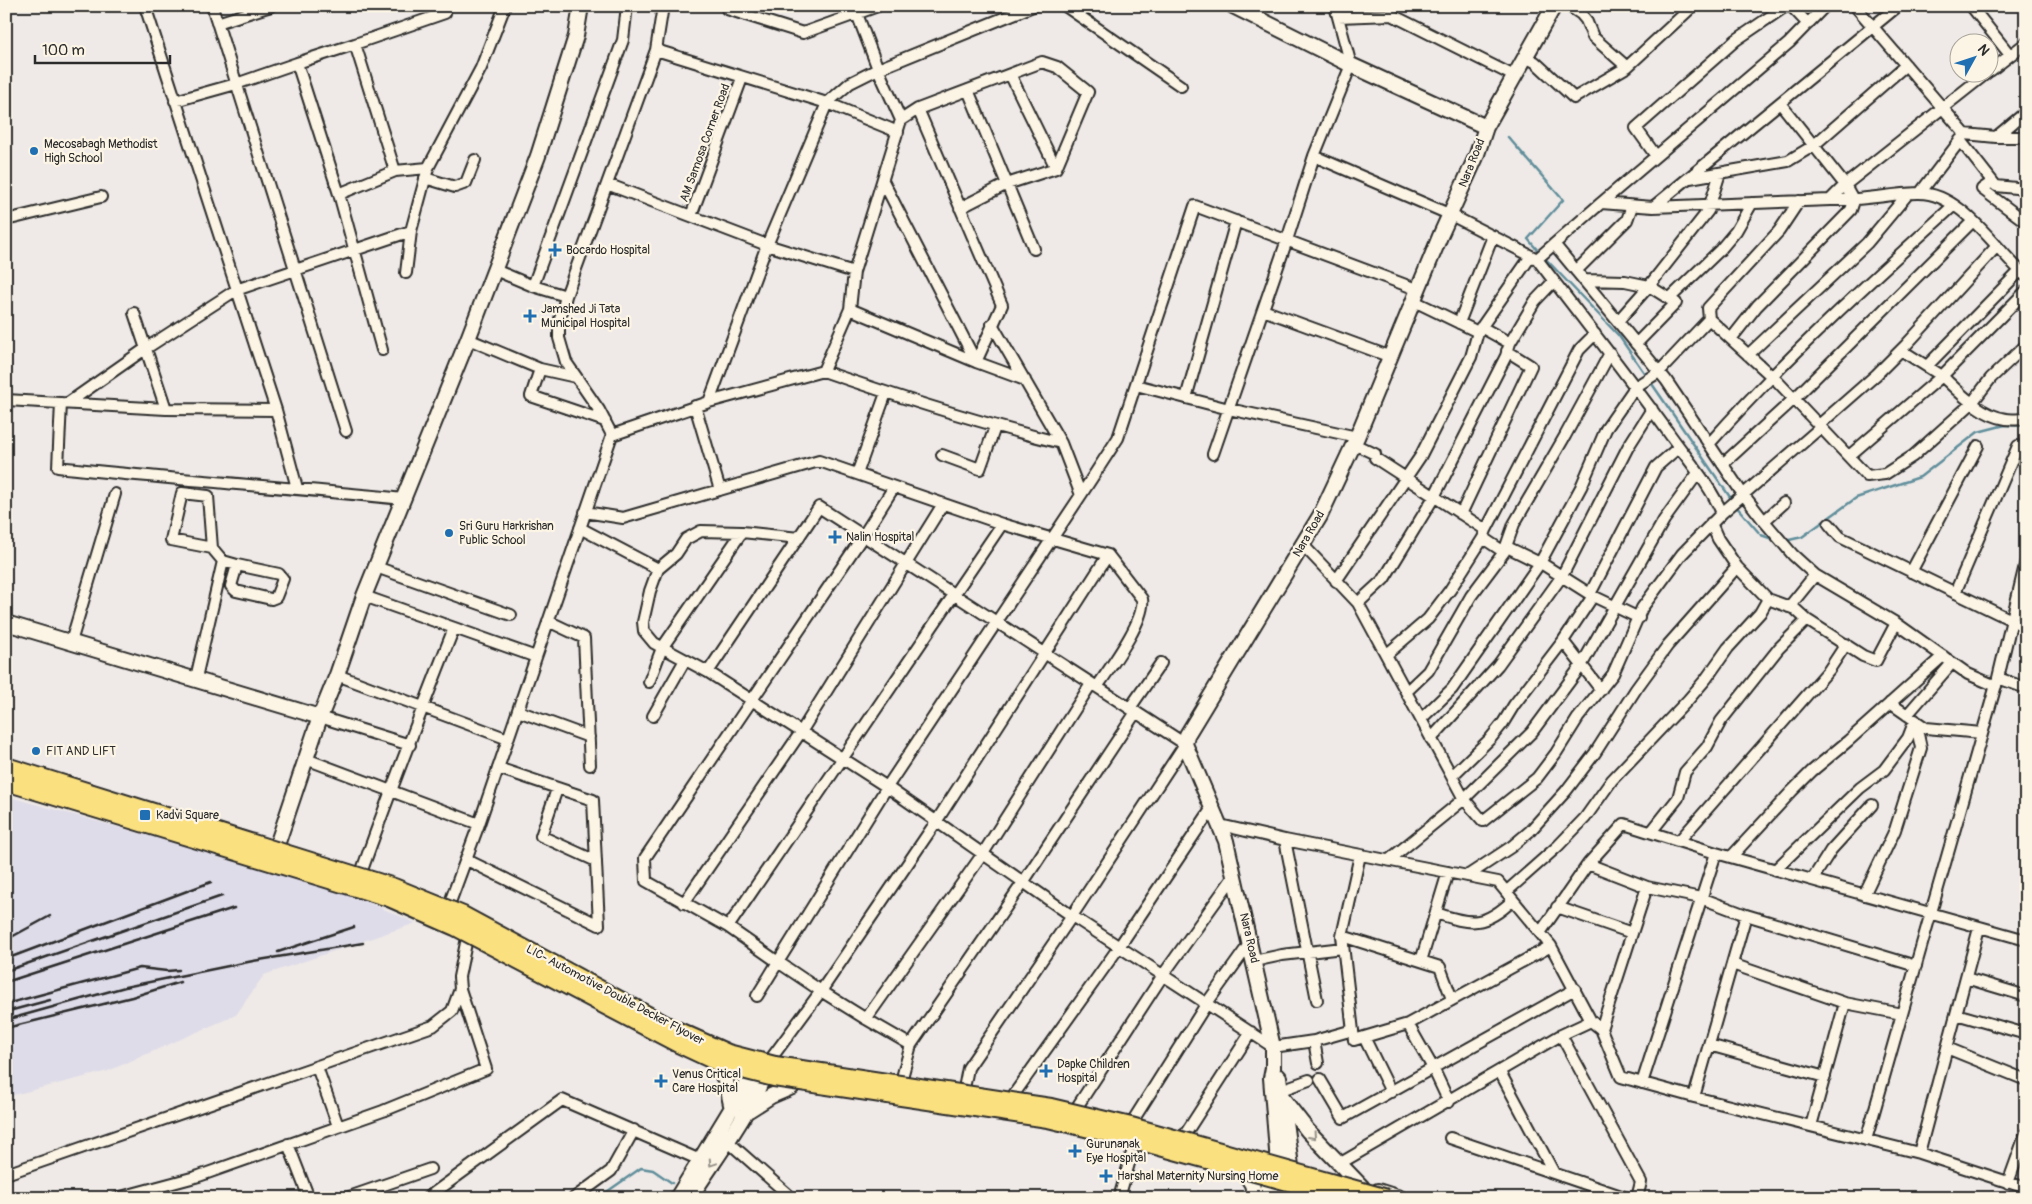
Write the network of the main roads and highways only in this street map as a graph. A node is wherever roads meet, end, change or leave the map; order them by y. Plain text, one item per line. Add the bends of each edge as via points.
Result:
1 (581, 6) edge
2 (1233, 6) edge
3 (1554, 6) edge
4 (1486, 127) junction
5 (6, 623) edge
6 (320, 717) junction
7 (6, 761) edge
8 (6, 766) edge
9 (6, 782) edge
10 (6, 787) edge
11 (276, 846) junction
12 (270, 868) junction
13 (756, 1057) junction
14 (770, 1060) junction
15 (718, 1068) junction
16 (1273, 1068) junction
17 (756, 1080) junction
18 (792, 1087) junction
19 (1282, 1094) junction
20 (739, 1111) junction
21 (722, 1137) junction
22 (1285, 1164) junction
23 (1248, 1178) junction
24 (1270, 1184) junction
25 (1362, 1187) junction
26 (1281, 1193) edge
27 (1310, 1197) edge
28 (677, 1198) edge
29 (690, 1198) edge
30 (1255, 1198) edge
31 (1263, 1198) edge
32 (1346, 1198) edge
33 (1387, 1198) edge
34 (1400, 1198) edge

1 - 6 main road via 576,36 538,156 364,596
2 - 4 main road
3 - 4 main road, Nara Road
4 - 16 main road, Nara Road via 1417,296 1320,516 1187,735 1185,744 1220,825 1234,876 1273,1047
5 - 6 main road
6 - 11 main road
7 - 11 main road
8 - 33 main road, LIC- Automotive Double Decker Flyover, bridge via 394,887 463,915 672,1028 748,1060 1051,1107 1131,1126
9 - 32 main road, LIC- Automotive Double Decker Flyover, bridge via 389,898 455,927 678,1044 735,1069 774,1078 1048,1119
10 - 12 main road
11 - 12 main road
11 - 13 main road via 396,884 465,912 663,1018 713,1042
12 - 15 main road via 388,902 467,938
13 - 14 main road
13 - 17 main road
14 - 17 main road
14 - 22 main road via 1076,1110
15 - 17 main road
15 - 20 main road
16 - 19 main road
16 - 22 main road, Nara Road via 1271,1078
17 - 18 main road
17 - 20 main road
18 - 20 main road
18 - 23 main road via 1074,1131
19 - 22 main road
19 -> 25 main road via 1308,1131
20 - 21 main road
21 - 28 main road via 700,1160
21 -> 29 main road
22 - 24 main road
22 - 25 main road
22 - 26 main road
23 - 24 main road
23 - 30 main road
24 - 26 main road
24 - 31 main road
25 - 34 main road
26 - 27 main road

